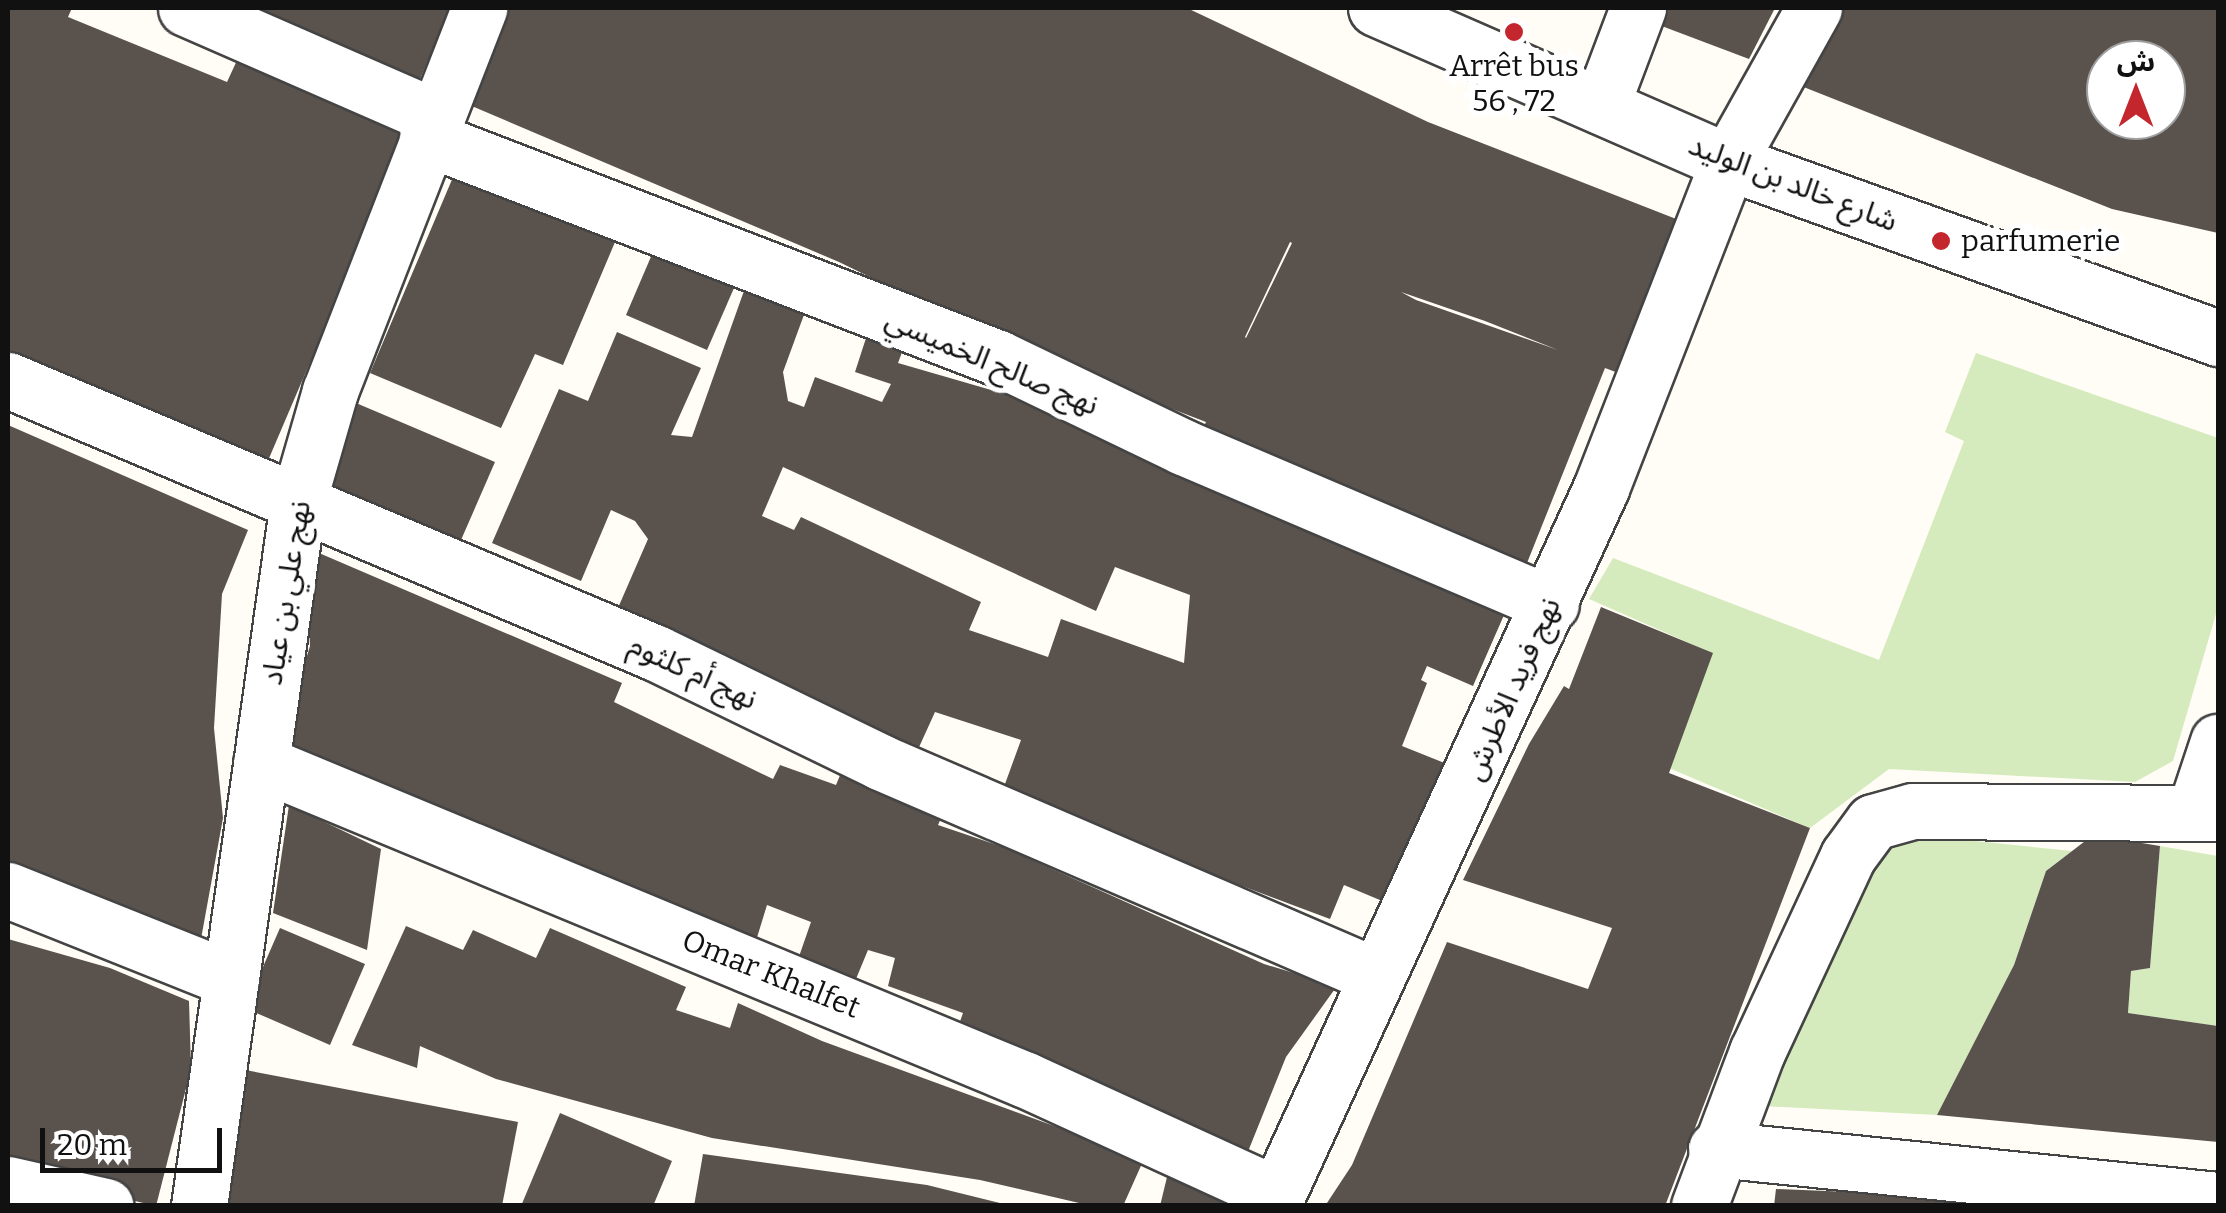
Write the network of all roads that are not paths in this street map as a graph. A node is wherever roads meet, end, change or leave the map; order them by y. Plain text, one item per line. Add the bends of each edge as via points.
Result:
1 (186, 8) edge
2 (479, 8) edge
3 (1376, 8) edge
4 (1638, 8) edge
5 (1814, 8) edge
6 (1601, 106) junction
7 (432, 128) junction
8 (1728, 162) junction
9 (2218, 338) edge
10 (8, 380) edge
11 (298, 502) junction
12 (1550, 604) junction
13 (2218, 742) edge
14 (261, 763) junction
15 (2207, 812) edge
16 (8, 890) edge
17 (1374, 975) junction
18 (232, 980) junction
19 (1716, 1149) junction
20 (8, 1184) edge
21 (1274, 1200) edge
22 (2218, 1200) edge
23 (106, 1206) edge
24 (200, 1206) edge
25 (1700, 1206) edge

1 - 7 street, نهج صالح الخميسي
2 - 7 street, نهج علي بن عياد
3 - 6 street, شارع خالد بن الوليد
4 - 6 street
5 - 8 street, نهج فريد الأطرش
6 - 8 street, شارع خالد بن الوليد
7 - 11 street, نهج علي بن عياد via 330,392
7 - 12 street, نهج صالح الخميسي via 998,358 1182,448
8 - 9 street, شارع خالد بن الوليد
8 - 12 street, نهج فريد الأطرش
10 - 11 street, نهج أم كلثوم
11 - 14 street, نهج علي بن عياد
11 - 17 street, نهج أم كلثوم via 656,653 880,762
12 - 17 street, نهج فريد الأطرش
13 - 15 street
14 - 18 street, نهج علي بن عياد
14 - 21 street, Omar Khalfet via 1026,1080
15 - 19 street via 1913,810 1873,822 1848,856
16 - 18 street
17 - 21 street, نهج فريد الأطرش
18 - 24 street, نهج علي بن عياد
19 - 22 street
19 - 25 street
20 - 23 street

